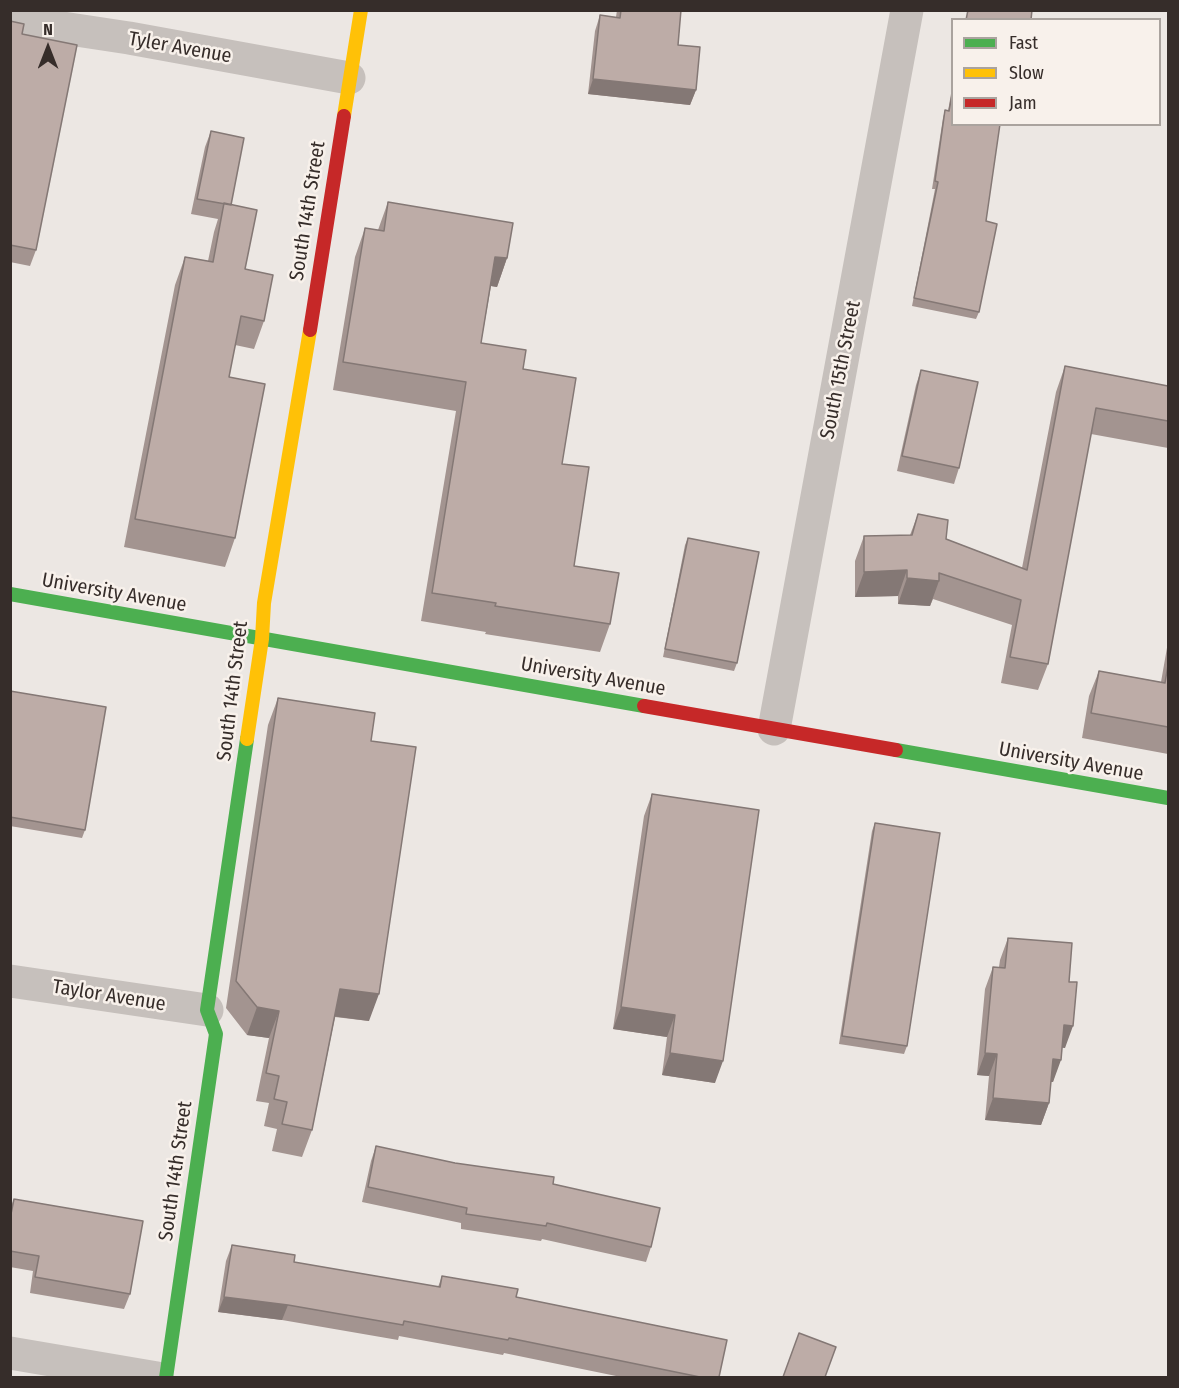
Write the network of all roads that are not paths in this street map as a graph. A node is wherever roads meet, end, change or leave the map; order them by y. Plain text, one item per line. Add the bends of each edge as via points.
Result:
1 (360, 10) edge
2 (908, 10) edge
3 (10, 20) edge
4 (349, 78) junction
5 (10, 594) edge
6 (262, 639) junction
7 (774, 729) junction
8 (1168, 798) edge
9 (10, 981) edge
10 (207, 1011) junction
11 (10, 1353) edge
12 (157, 1377) edge
13 (166, 1377) edge

1 - 4 street, South 14th Street
2 - 7 street, South 15th Street
3 - 4 street, Tyler Avenue
4 - 6 street, South 14th Street via 264,603
5 - 6 street, University Avenue
6 - 7 street, University Avenue
6 - 10 street, South 14th Street
7 - 8 street, University Avenue
9 - 10 street, Taylor Avenue
10 - 13 street, South 14th Street via 216,1034
11 - 12 street

